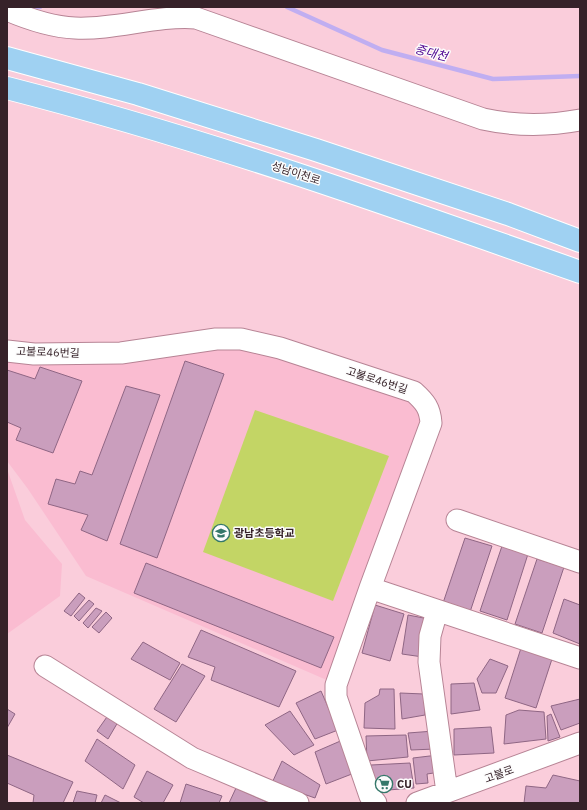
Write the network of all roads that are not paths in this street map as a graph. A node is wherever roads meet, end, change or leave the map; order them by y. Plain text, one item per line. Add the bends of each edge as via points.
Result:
1 (7, 10) edge
2 (7, 58) edge
3 (7, 88) edge
4 (580, 120) edge
5 (579, 240) edge
6 (580, 272) edge
7 (7, 351) edge
8 (457, 520) dead end
9 (580, 562) edge
10 (370, 588) junction
11 (437, 611) junction
12 (580, 658) edge
13 (45, 666) dead end
14 (580, 742) edge
15 (447, 792) junction
16 (298, 803) edge
17 (376, 803) edge
18 (417, 803) edge

1 - 4 street via 24,17 74,28 179,17 196,18 483,119 526,125
2 - 5 highway via 168,104 508,214
3 - 6 highway, 성남이천로 via 191,140 356,193
7 - 10 street, 고불로46번길 via 34,354 121,353 216,339 241,339 280,348 414,392 425,402 430,412 431,423
8 - 9 street
10 - 11 street
10 - 17 street, 고불로46번길 via 336,685 336,698 370,796
11 - 12 street
11 - 15 street via 430,636 429,662
13 - 16 street via 192,758
14 - 15 street, 고불로
15 - 18 street, 고불로

